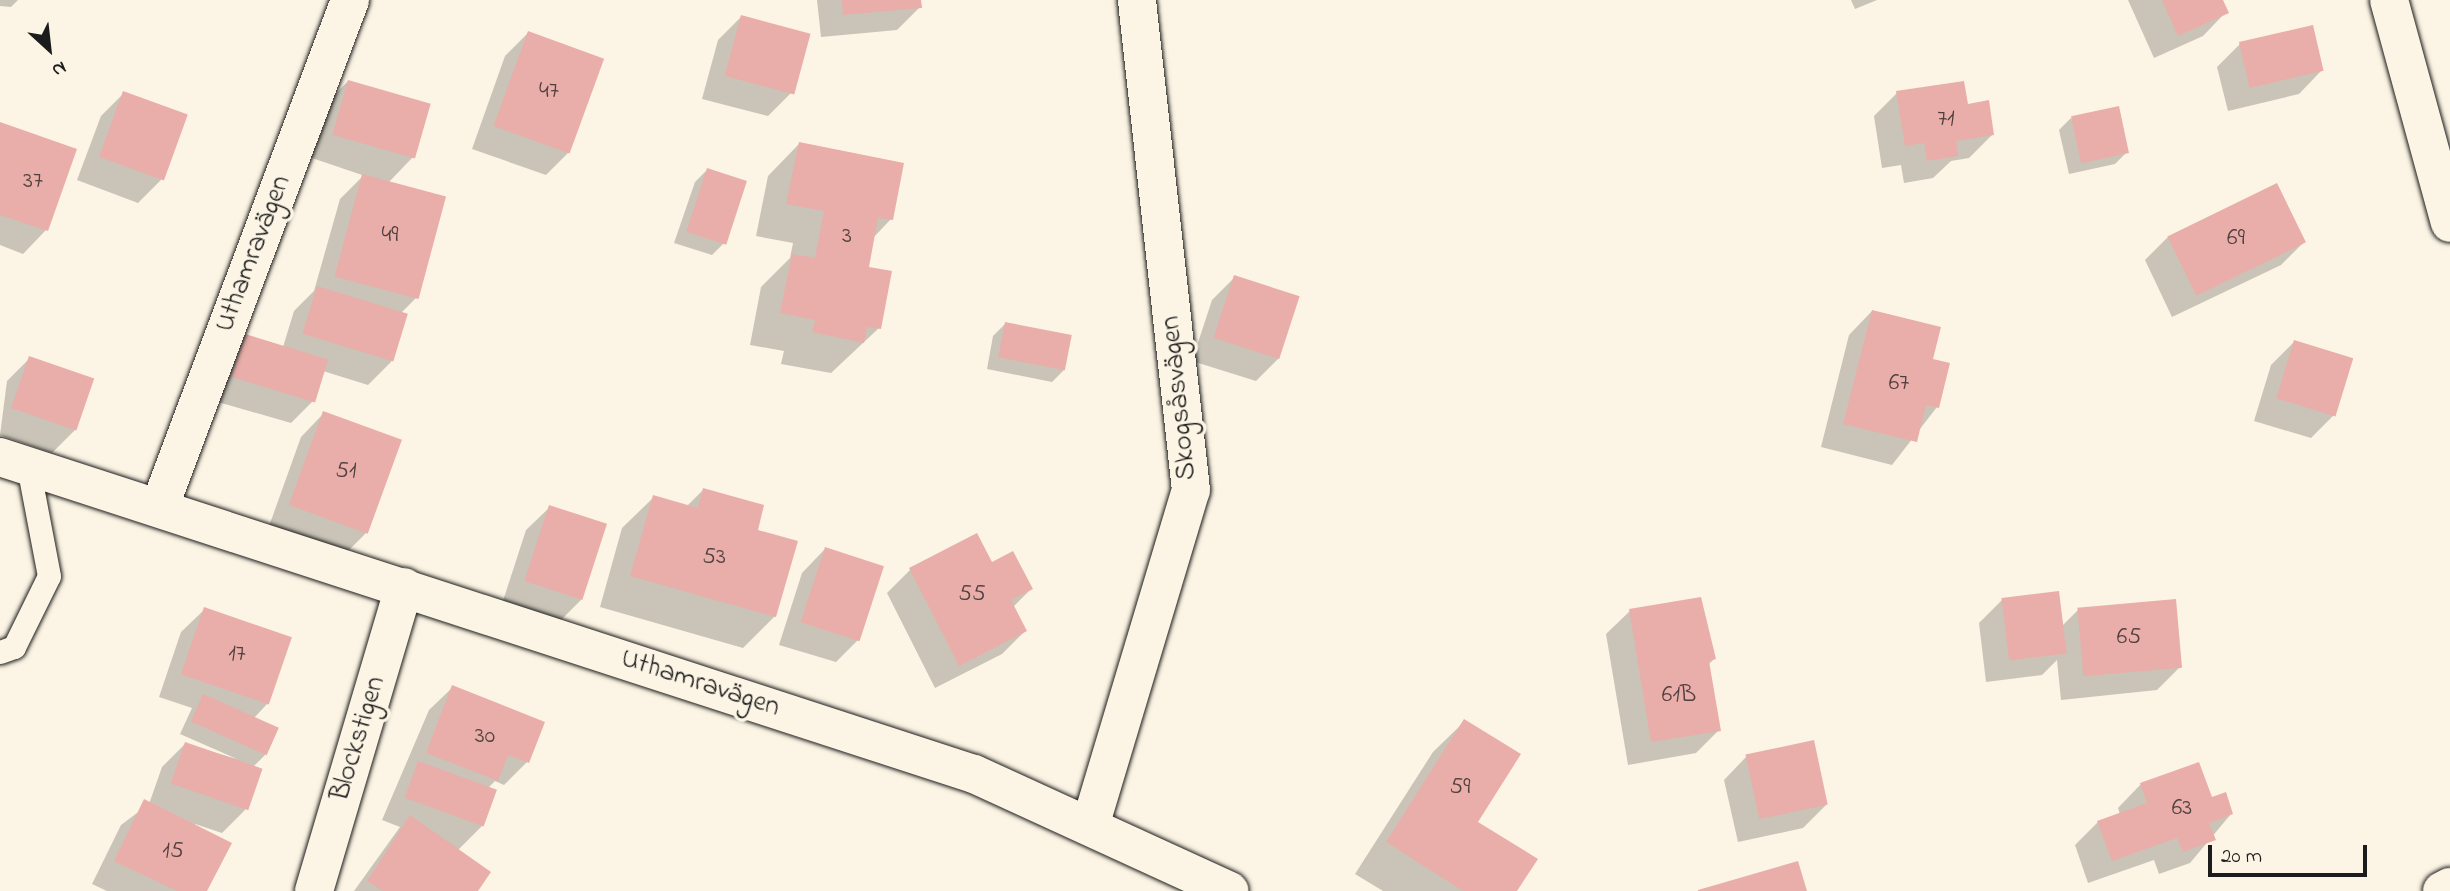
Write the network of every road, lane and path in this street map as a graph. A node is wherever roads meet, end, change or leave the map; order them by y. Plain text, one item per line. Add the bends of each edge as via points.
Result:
1 (350, 0) edge
2 (1137, 0) edge
3 (2389, 0) edge
4 (2450, 223) edge
5 (14, 461) edge
6 (159, 508) junction
7 (404, 587) junction
8 (0, 652) edge
9 (1090, 826) junction
10 (2450, 887) edge
11 (314, 891) edge
12 (1229, 891) edge
13 (2442, 891) edge

1 - 6 street, Uthamravägen
2 - 9 street, Skogsåsvägen via 1191,490
3 - 4 street
5 - 6 street, Uthamravägen
5 - 8 lane via 49,576 14,647
6 - 7 street, Uthamravägen
7 - 9 street, Uthamravägen via 974,774
7 - 11 street, Blockstigen
9 - 12 street, Uthamravägen
10 - 13 street

